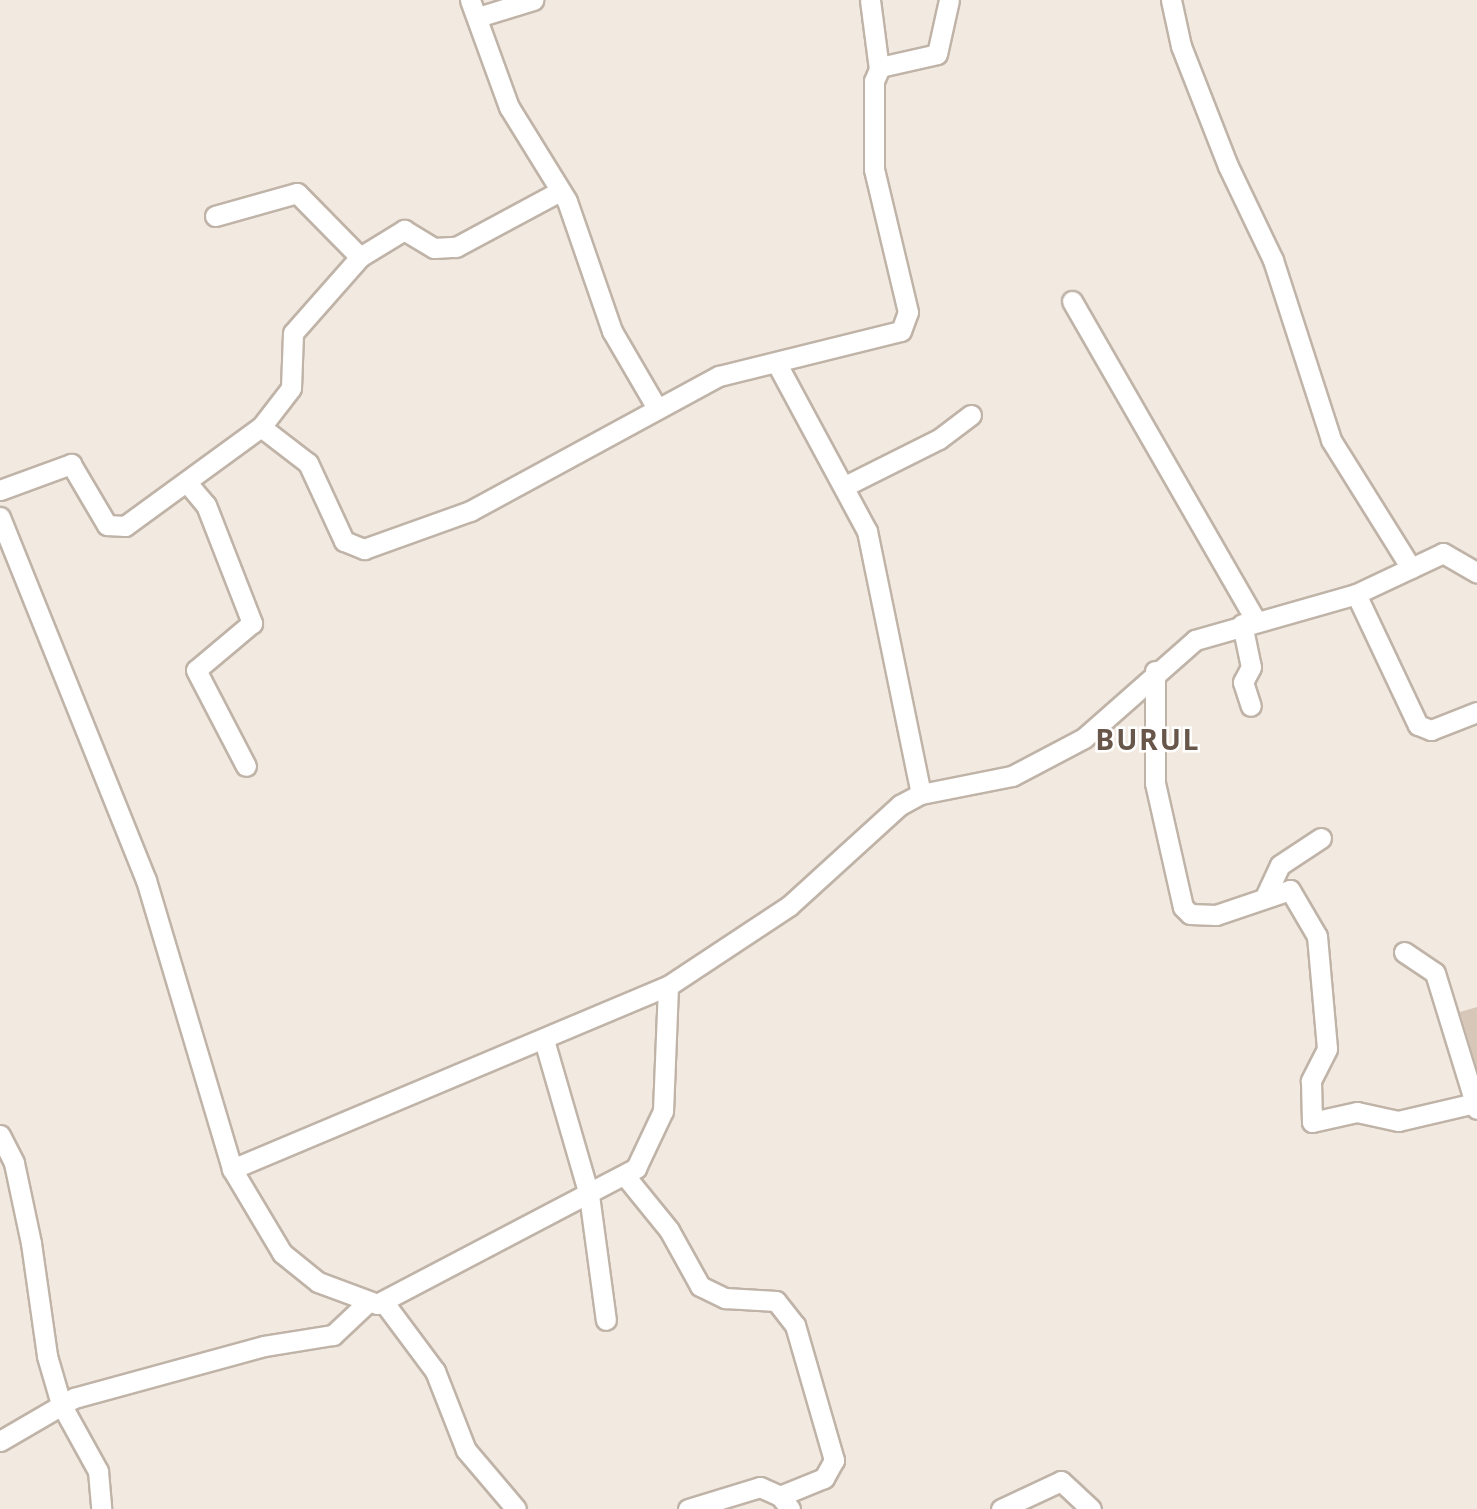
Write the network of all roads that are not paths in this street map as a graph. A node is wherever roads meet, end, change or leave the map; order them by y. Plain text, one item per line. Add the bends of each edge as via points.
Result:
1 (533, 0) edge
2 (870, 0) edge
3 (949, 0) edge
4 (1171, 0) edge
5 (474, 9) edge
6 (879, 69) junction
7 (560, 191) junction
8 (215, 216) dead end
9 (360, 257) junction
10 (1072, 301) dead end
11 (777, 364) junction
12 (655, 405) junction
13 (971, 415) dead end
14 (261, 427) junction
15 (189, 485) junction
16 (845, 485) junction
17 (0, 490) edge
18 (0, 517) edge
19 (1410, 568) junction
20 (1477, 573) edge
21 (1356, 594) junction
22 (1248, 622) junction
23 (1155, 671) junction
24 (1251, 706) dead end
25 (1477, 712) edge
26 (246, 766) dead end
27 (921, 794) junction
28 (1321, 838) dead end
29 (1265, 897) junction
30 (1404, 951) dead end
31 (668, 986) junction
32 (544, 1040) junction
33 (1476, 1106) edge
34 (0, 1135) edge
35 (232, 1169) junction
36 (626, 1177) junction
37 (589, 1195) junction
38 (376, 1303) junction
39 (606, 1320) dead end
40 (61, 1404) junction
41 (0, 1441) edge
42 (785, 1502) edge
43 (101, 1509) edge
44 (516, 1509) edge
45 (688, 1509) edge
46 (1002, 1509) edge
47 (1091, 1509) edge

1 - 5 street
2 - 6 street
3 - 6 street via 933,57
4 - 19 street via 1181,46 1228,166 1273,260 1331,440
5 - 7 street via 509,107
6 - 11 street via 874,169 907,321 891,335
7 - 9 street via 456,247 434,247 404,230
7 - 12 street via 612,331
8 - 9 street via 297,193
9 - 14 street via 293,333 291,388
10 - 22 street
11 - 12 street via 719,376
11 - 16 street
12 - 14 street via 470,511 364,549 344,541 308,463
13 - 16 street via 939,439
14 - 15 street
15 - 17 street via 111,529 71,464
15 - 26 street via 206,505 252,623 196,670
16 - 27 street via 867,531
18 - 35 street via 146,880
19 - 20 street via 1451,553
19 - 21 street
21 - 22 street
21 - 25 street via 1418,724 1431,730
22 - 23 street via 1184,645
22 - 24 street via 1251,667 1243,682
23 - 27 street via 1096,729 1024,770
23 - 29 street via 1155,783 1182,907 1190,914 1216,915
27 - 31 street via 900,805 789,906
28 - 29 street via 1280,865
29 - 33 street via 1294,892 1320,945 1328,1049 1311,1081 1312,1122 1357,1112 1398,1121
30 - 33 street via 1436,972
31 - 32 street
31 - 36 street via 663,1111
32 - 35 street
32 - 37 street
34 - 40 street via 13,1163
35 - 38 street via 282,1253 318,1282
36 - 37 street
36 - 42 street via 669,1230 700,1286 725,1298 776,1301 795,1325 834,1460 824,1478
37 - 38 street via 498,1237
37 - 39 street
38 - 40 street via 333,1335 264,1346
38 - 44 street via 435,1371 466,1450
40 - 41 street
40 - 43 street via 98,1471
42 - 45 street via 760,1487
46 - 47 street via 1061,1481

